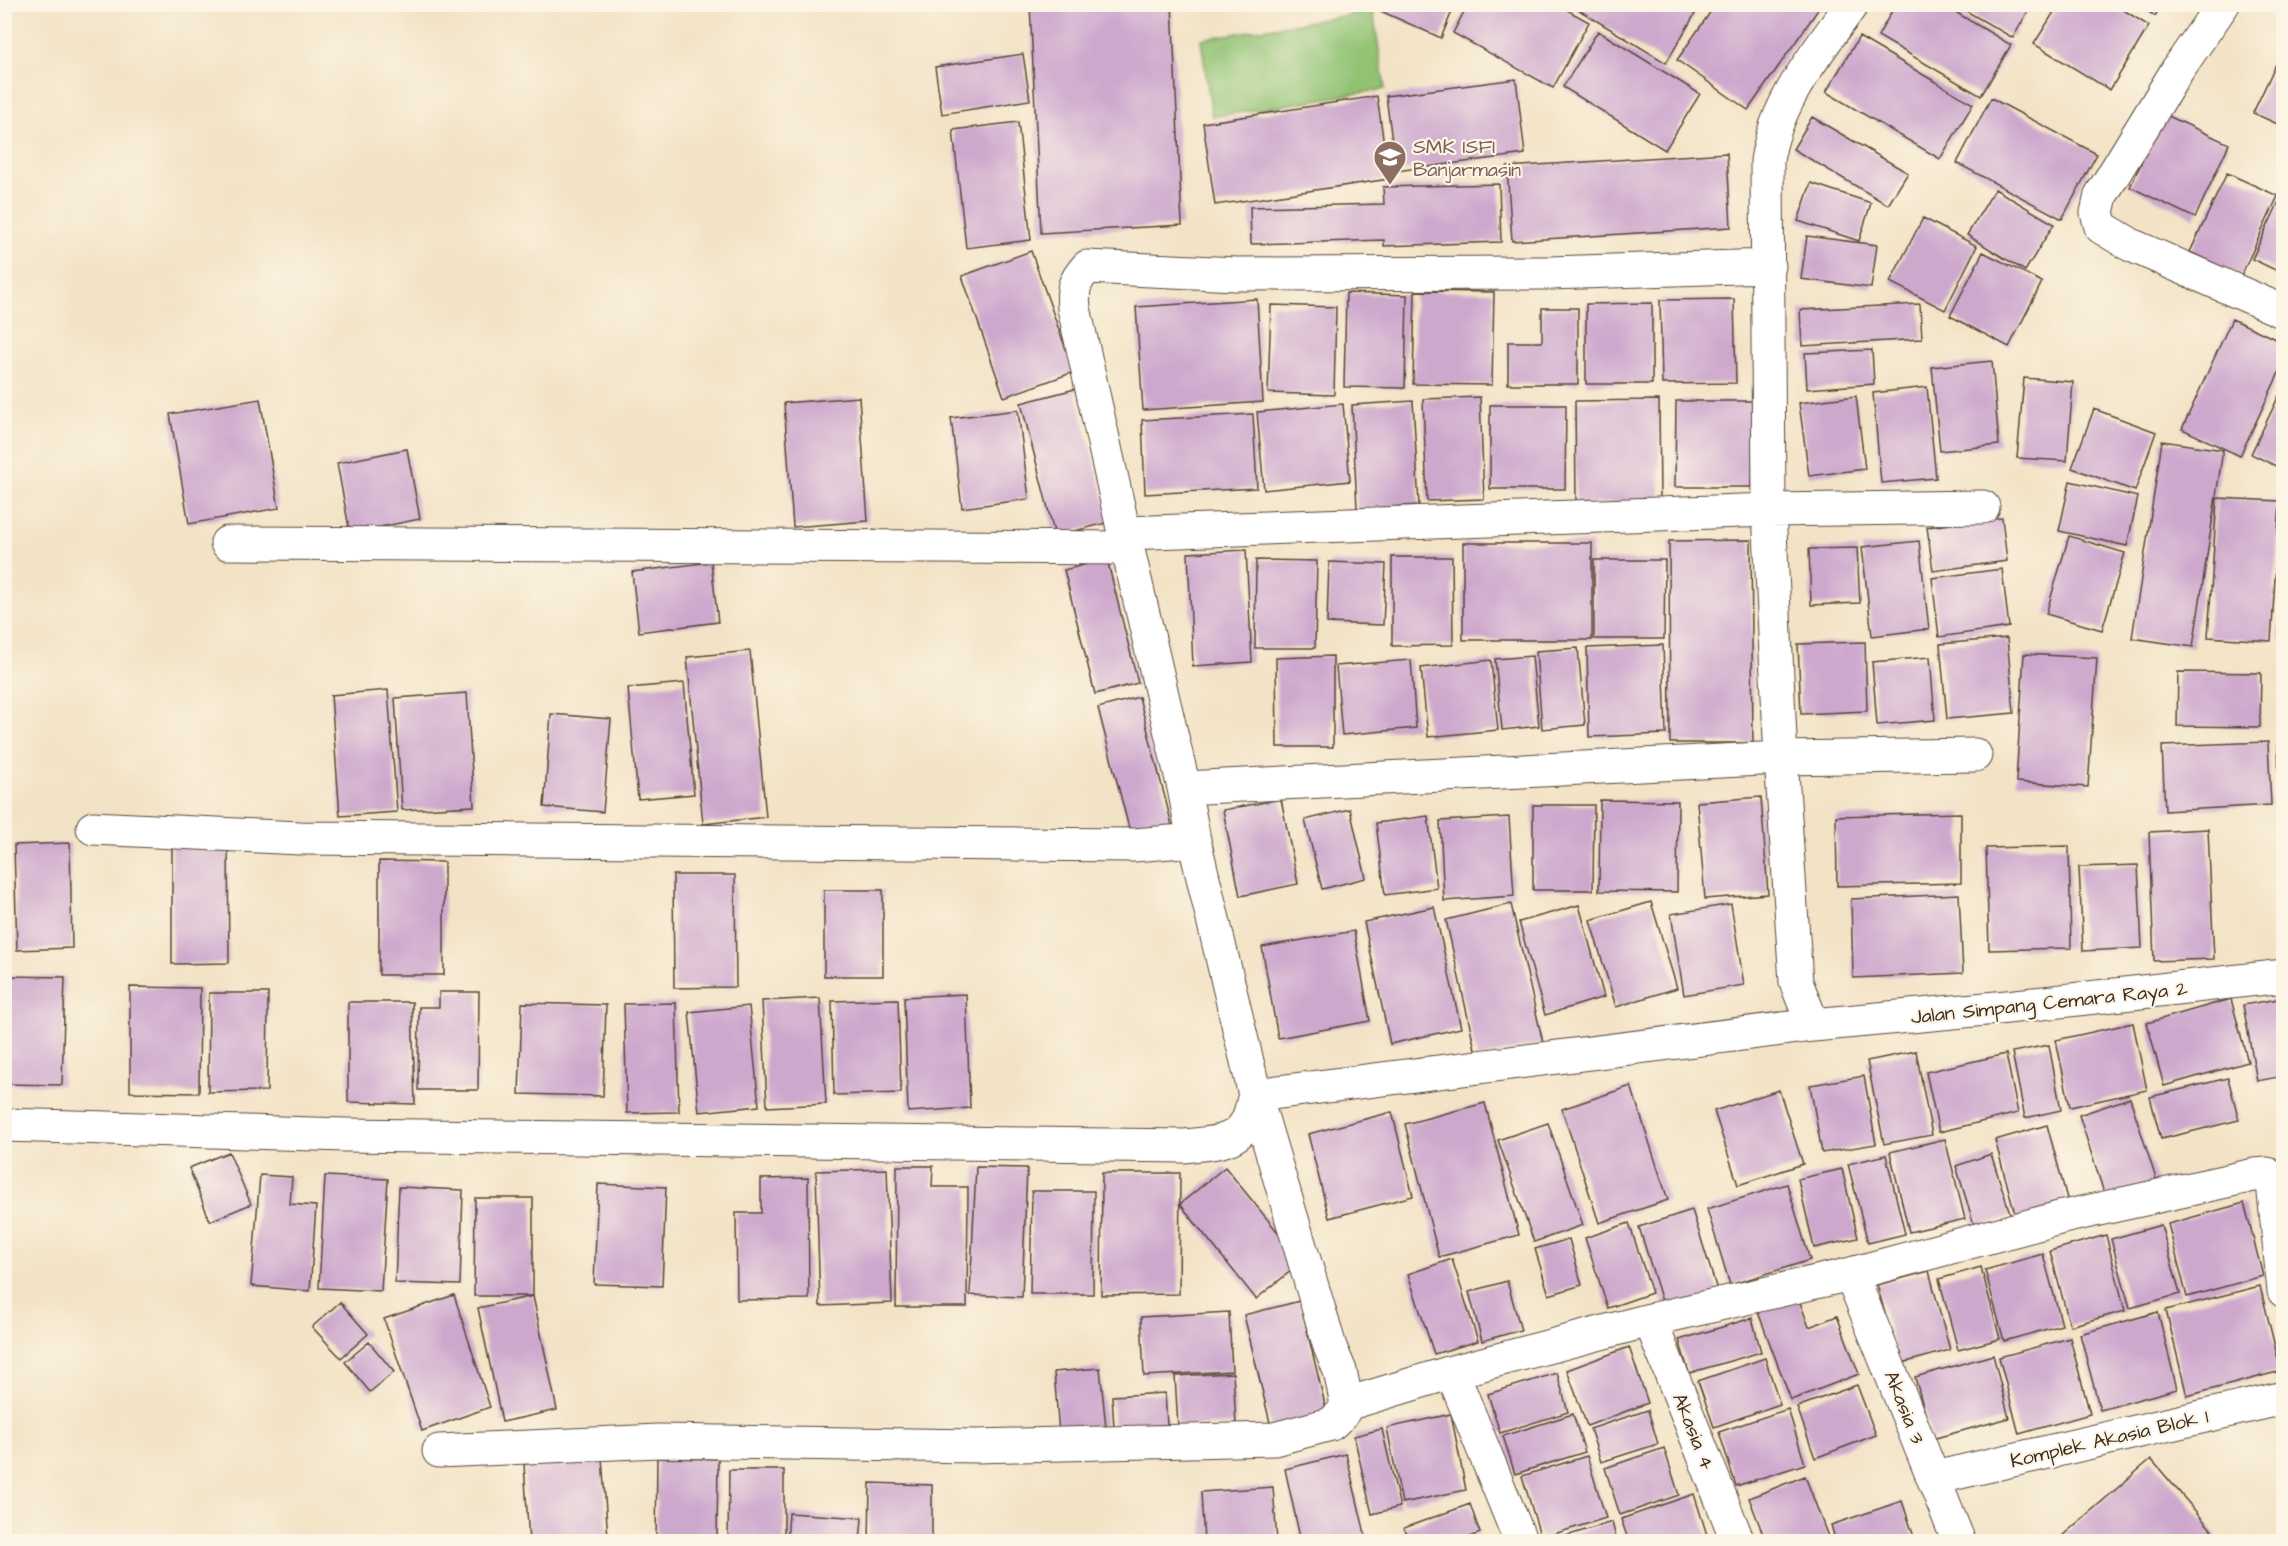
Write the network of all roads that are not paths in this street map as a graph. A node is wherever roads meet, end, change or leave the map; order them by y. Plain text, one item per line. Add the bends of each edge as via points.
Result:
1 (1852, 4) edge
2 (2223, 4) edge
3 (1768, 266) junction
4 (2283, 312) edge
5 (1983, 507) dead end
6 (1769, 510) junction
7 (1125, 540) junction
8 (228, 543) dead end
9 (1975, 755) dead end
10 (1781, 758) junction
11 (1184, 788) junction
12 (93, 828) dead end
13 (1194, 840) junction
14 (2283, 976) edge
15 (1813, 1025) junction
16 (1255, 1095) junction
17 (4, 1125) edge
18 (1851, 1274) junction
19 (2283, 1291) edge
20 (1650, 1320) junction
21 (1452, 1372) junction
22 (2283, 1398) edge
23 (1347, 1404) junction
24 (439, 1451) dead end
25 (1934, 1478) junction
26 (1521, 1542) edge
27 (1738, 1542) edge
28 (1959, 1542) edge

1 - 3 street via 1802,75 1770,139
2 - 4 street via 2107,185 2097,213 2101,227 2131,245
3 - 6 street
3 - 7 street via 1549,273 1260,274 1087,267 1075,281 1074,308
5 - 6 street
6 - 7 street
6 - 10 street
7 - 8 street
7 - 11 street
9 - 10 street
10 - 11 street
10 - 15 street via 1796,982
11 - 13 street
12 - 13 street via 312,838 1134,845
13 - 16 street
14 - 15 street, Jalan Simpang Cemara Raya 2
15 - 16 street, Jalan Simpang Cemara Raya 2
16 - 17 street via 1246,1123 1236,1135 1185,1146 346,1135
16 - 23 street
18 - 19 street via 2063,1217 2267,1174 2273,1183
18 - 20 street
18 - 25 street, Akasia 3
20 - 21 street
20 - 27 street, Akasia 4
21 - 23 street
21 - 26 street
22 - 25 street, Komplek Akasia Blok 1
23 - 24 street via 1331,1424 1274,1439 976,1446 658,1441
25 - 28 street, Akasia 3

